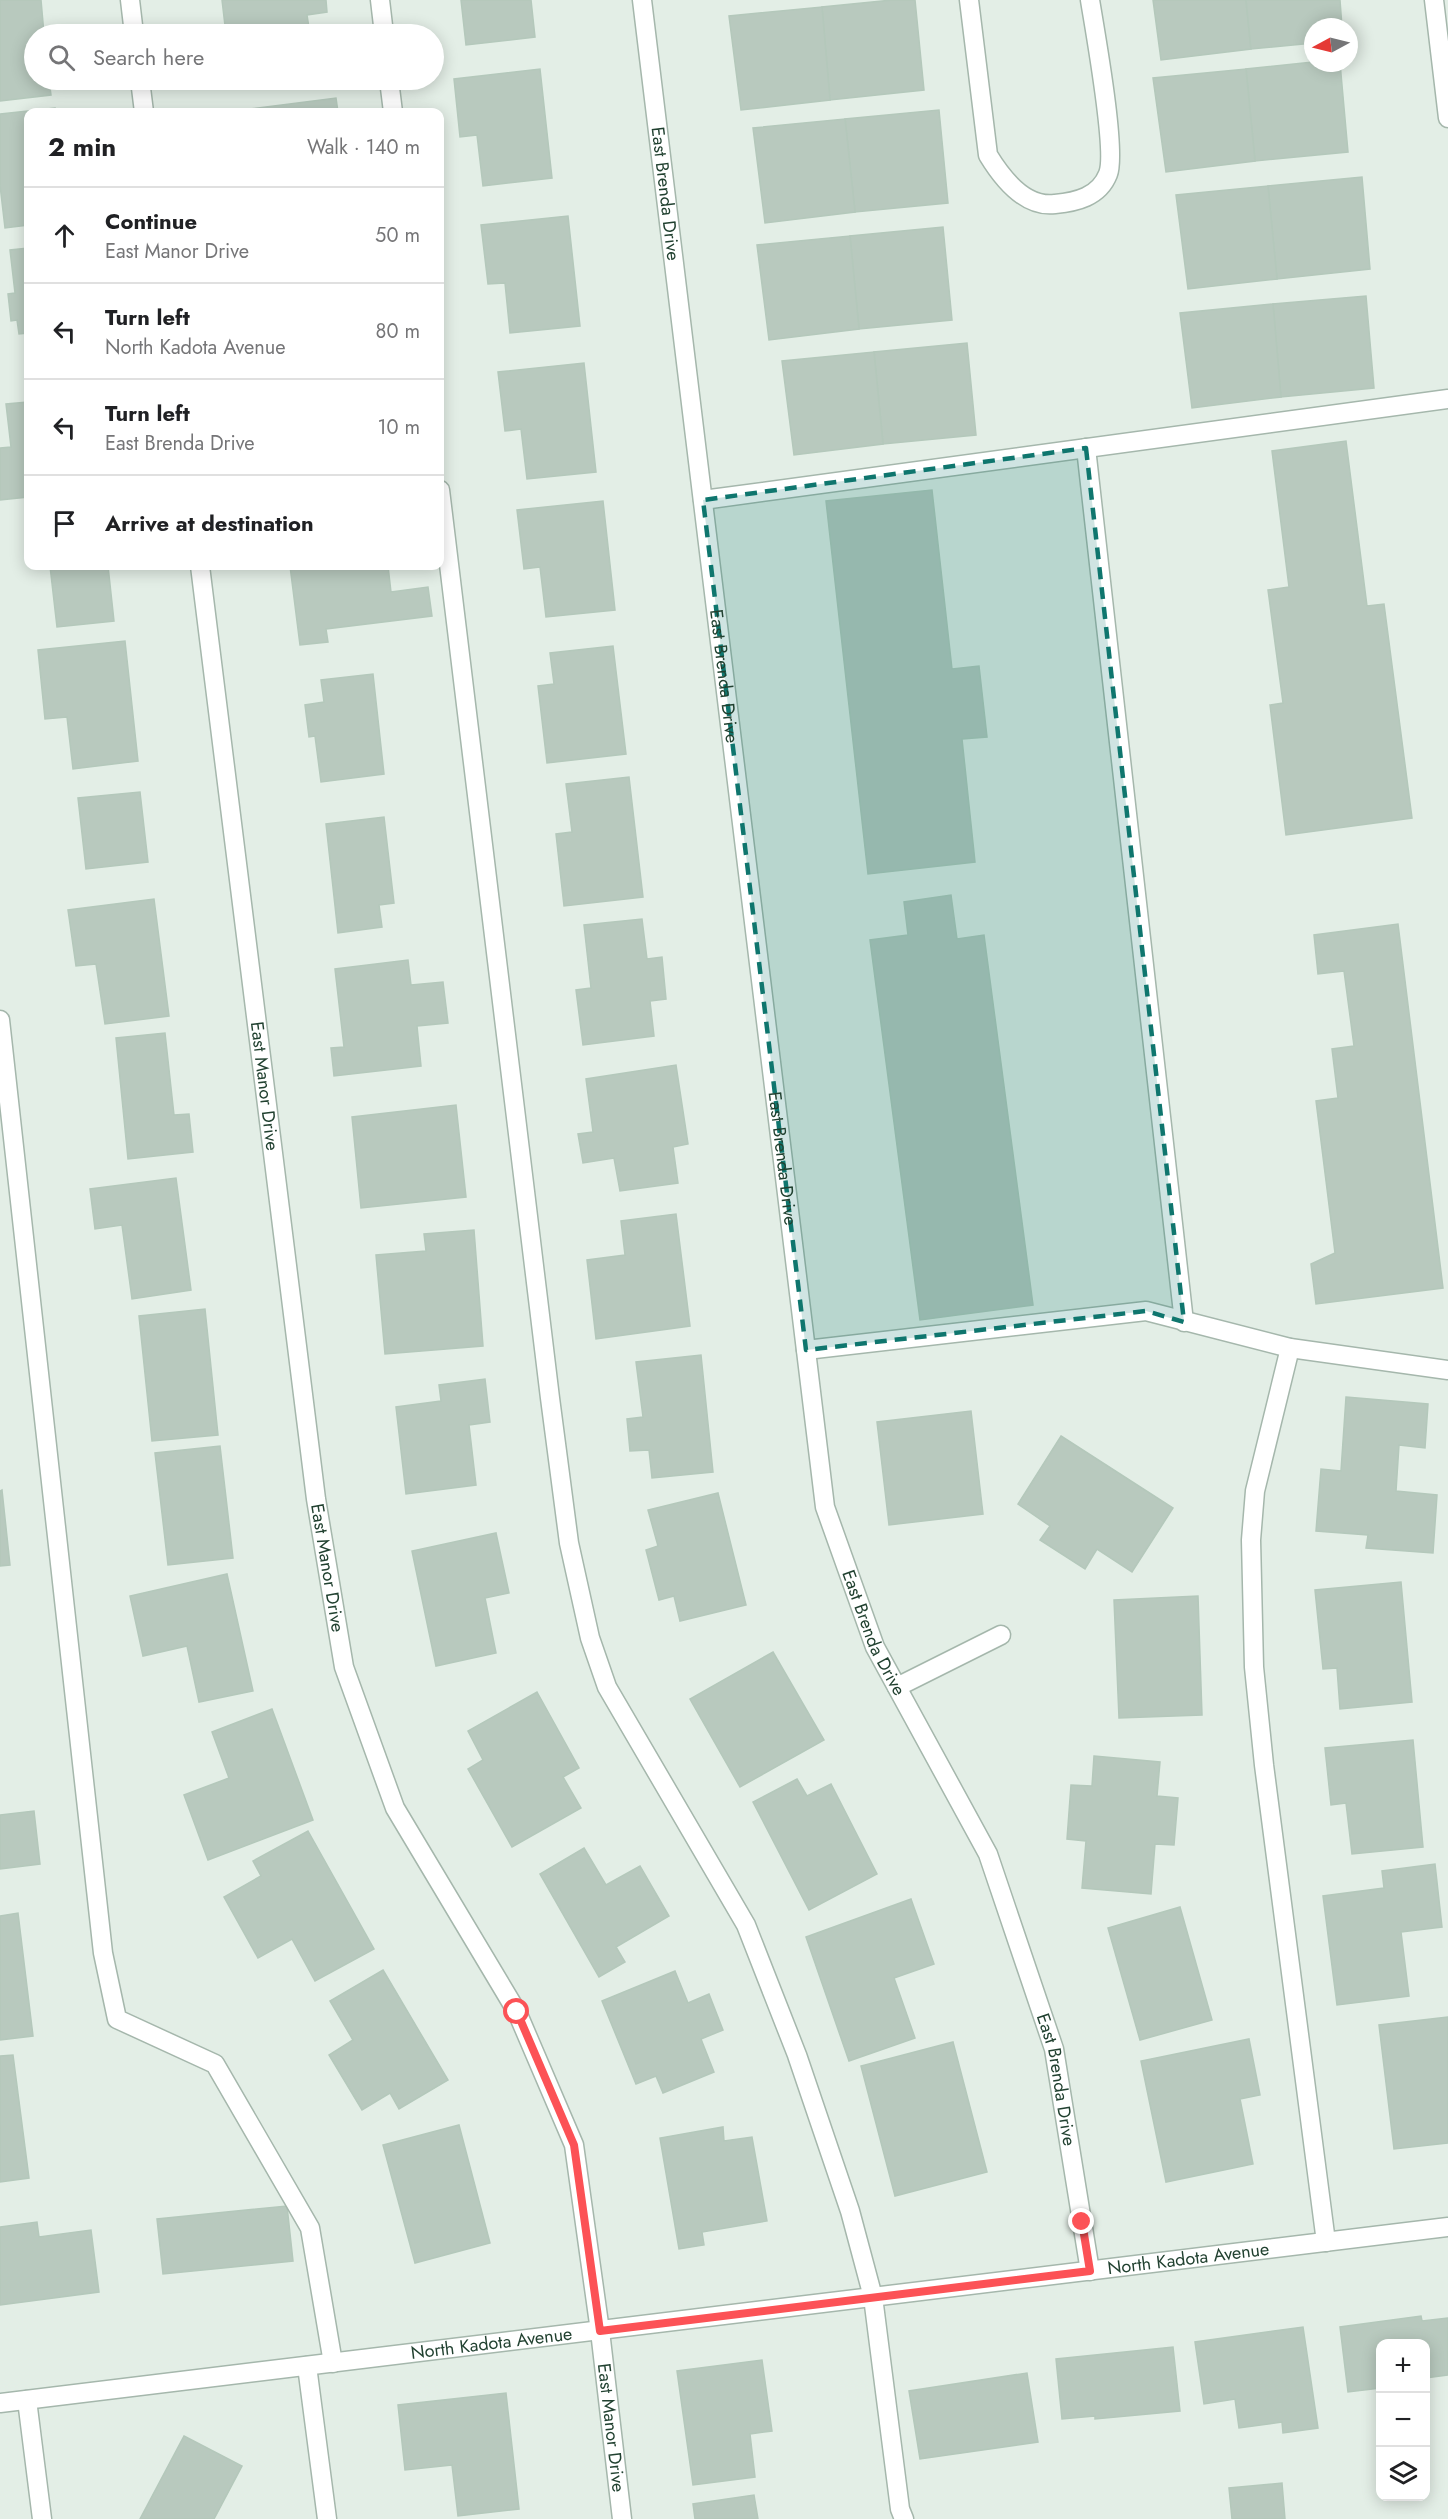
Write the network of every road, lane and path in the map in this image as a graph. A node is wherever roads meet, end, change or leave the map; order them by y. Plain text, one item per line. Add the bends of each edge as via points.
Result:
1 (130, 0) edge
2 (380, 0) edge
3 (642, 0) edge
4 (969, 0) edge
5 (1090, 0) edge
6 (1434, 0) edge
7 (133, 24) edge
8 (383, 24) edge
9 (141, 90) edge
10 (390, 90) edge
11 (144, 108) edge
12 (392, 108) edge
13 (1448, 118) edge
14 (1448, 399) edge
15 (1086, 448) junction
16 (703, 500) junction
17 (444, 523) edge
18 (200, 570) edge
19 (0, 1020) edge
20 (4, 1083) edge
21 (1184, 1322) junction
22 (1290, 1348) junction
23 (806, 1350) junction
24 (1448, 1370) edge
25 (1001, 1635) dead end
26 (897, 1687) junction
27 (1448, 2227) edge
28 (1326, 2242) junction
29 (1090, 2271) junction
30 (873, 2297) junction
31 (600, 2331) junction
32 (333, 2363) junction
33 (307, 2366) junction
34 (27, 2400) junction
35 (0, 2403) edge
36 (42, 2519) edge
37 (327, 2519) edge
38 (622, 2519) edge
39 (904, 2519) edge

1 - 7 street
2 - 8 street
3 - 16 street, East Brenda Drive
4 - 5 street via 988,155 1001,175 1029,200 1049,205 1080,201 1108,174 1110,146
6 - 13 street
9 - 11 street
10 - 12 street
14 - 15 street
15 - 16 street
15 - 21 street
16 - 23 street, East Brenda Drive
17 - 30 street via 550,1398 569,1543 590,1638 608,1687 746,1925 797,2055 850,2211
18 - 31 street, East Manor Drive via 316,1499 344,1668 395,1808 517,2012 574,2145
19 - 20 street
20 - 32 street via 103,1953 117,2019 215,2064 310,2228
21 - 22 street
21 - 23 street via 1146,1311
22 - 24 street
22 - 28 street via 1255,1491 1251,1540 1254,1667
23 - 26 street, East Brenda Drive via 825,1508 875,1647
25 - 26 street
26 - 29 street, East Brenda Drive via 988,1854 1054,2049
27 - 28 street, North Kadota Avenue
28 - 29 street, North Kadota Avenue
29 - 30 street, North Kadota Avenue
30 - 31 street, North Kadota Avenue
30 - 39 street
31 - 32 street, North Kadota Avenue
31 - 38 street, East Manor Drive
32 - 33 street, North Kadota Avenue
33 - 34 street, North Kadota Avenue
33 - 37 street
34 - 35 street, North Kadota Avenue
34 - 36 street

